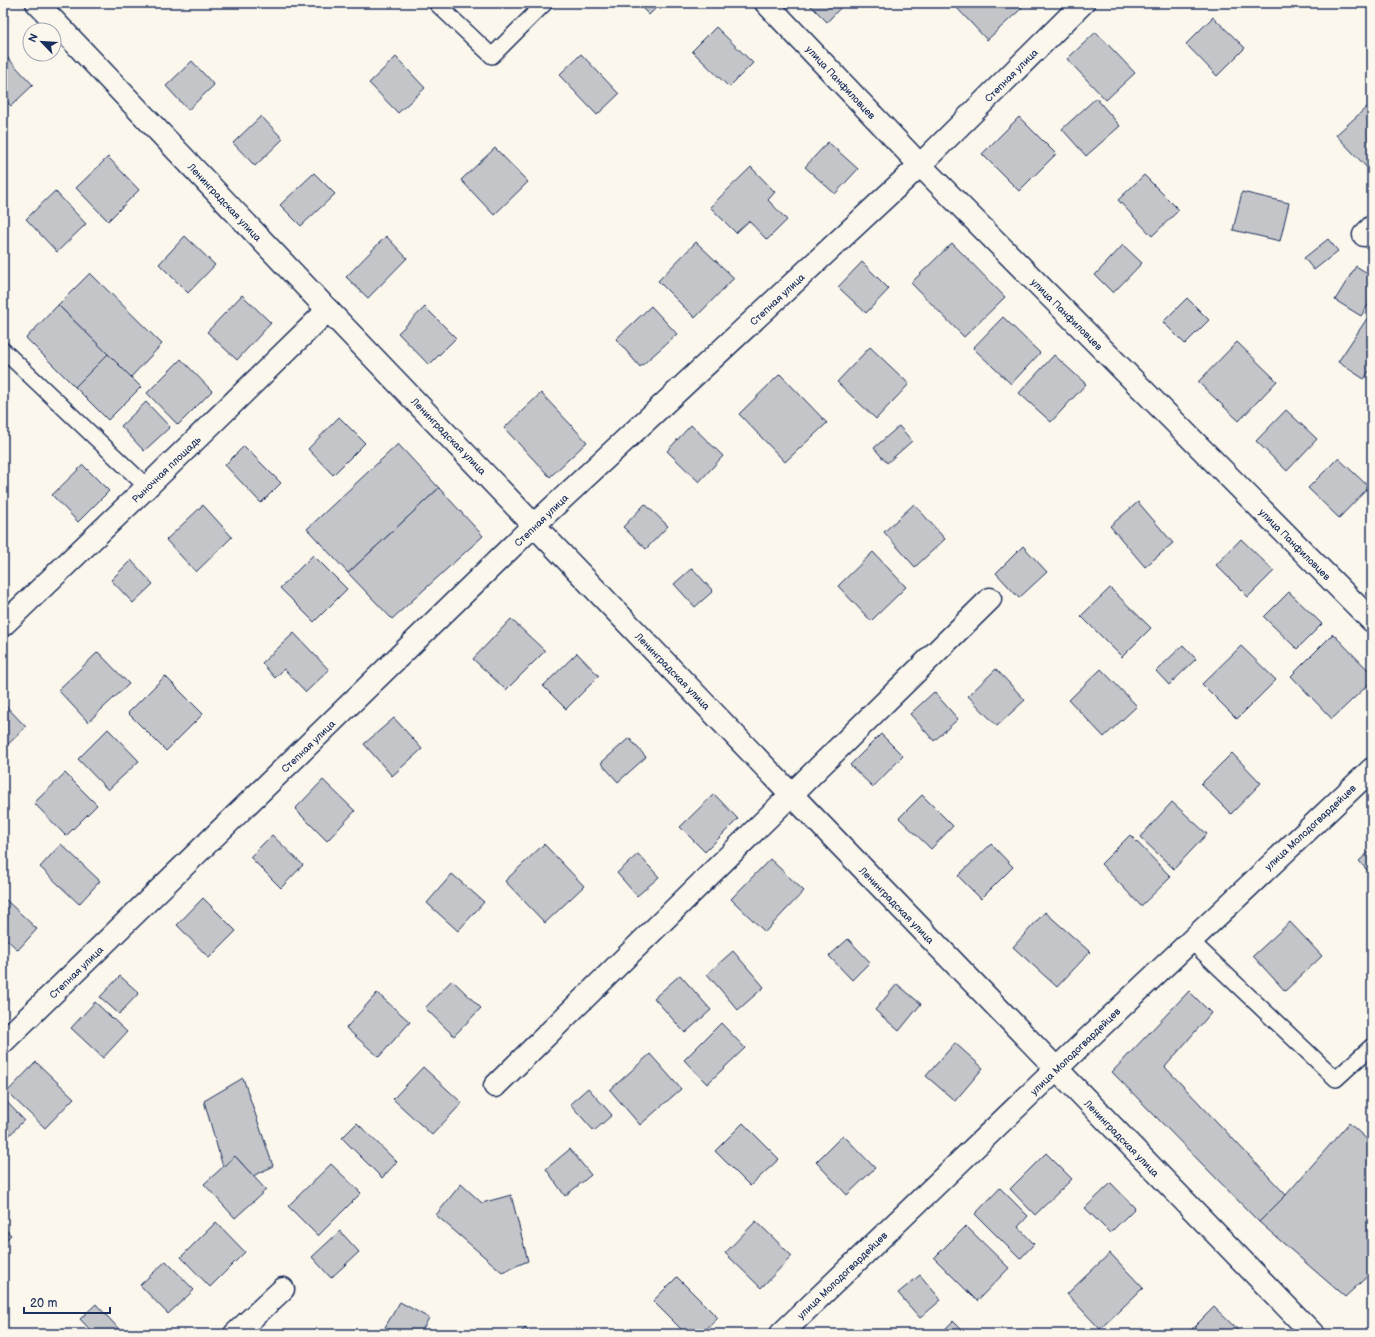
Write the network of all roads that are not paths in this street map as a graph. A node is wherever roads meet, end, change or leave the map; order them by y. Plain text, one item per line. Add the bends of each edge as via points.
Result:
1 (37, 3) edge
2 (545, 3) edge
3 (766, 3) edge
4 (1083, 3) edge
5 (437, 4) edge
6 (920, 165) junction
7 (328, 310) junction
8 (3, 350) edge
9 (147, 487) junction
10 (534, 526) junction
11 (990, 599) dead end
12 (1372, 621) edge
13 (3, 625) edge
14 (1372, 769) edge
15 (791, 794) junction
16 (1191, 940) junction
17 (3, 1042) edge
18 (1372, 1046) edge
19 (1056, 1069) junction
20 (495, 1086) dead end
21 (283, 1288) dead end
22 (1306, 1332) edge
23 (235, 1334) edge
24 (780, 1334) edge

1 - 7 street, Ленинградская улица
2 - 5 lane via 492,56
3 - 6 street, улица Панфиловцев
4 - 6 street, Степная улица
6 - 10 street, Степная улица
6 - 12 street, улица Панфиловцев
7 - 9 street, Рыночная площадь
7 - 10 street, Ленинградская улица
8 - 9 lane
9 - 13 street, Рыночная площадь
10 - 15 street, Ленинградская улица
10 - 17 street, Степная улица
11 - 15 street
14 - 16 street, улица Молодогвардейцев
15 - 19 street, Ленинградская улица
15 - 20 street
16 - 18 lane via 1336,1080
16 - 19 street, улица Молодогвардейцев
19 - 22 street, Ленинградская улица
19 - 24 street, улица Молодогвардейцев
21 - 23 street

